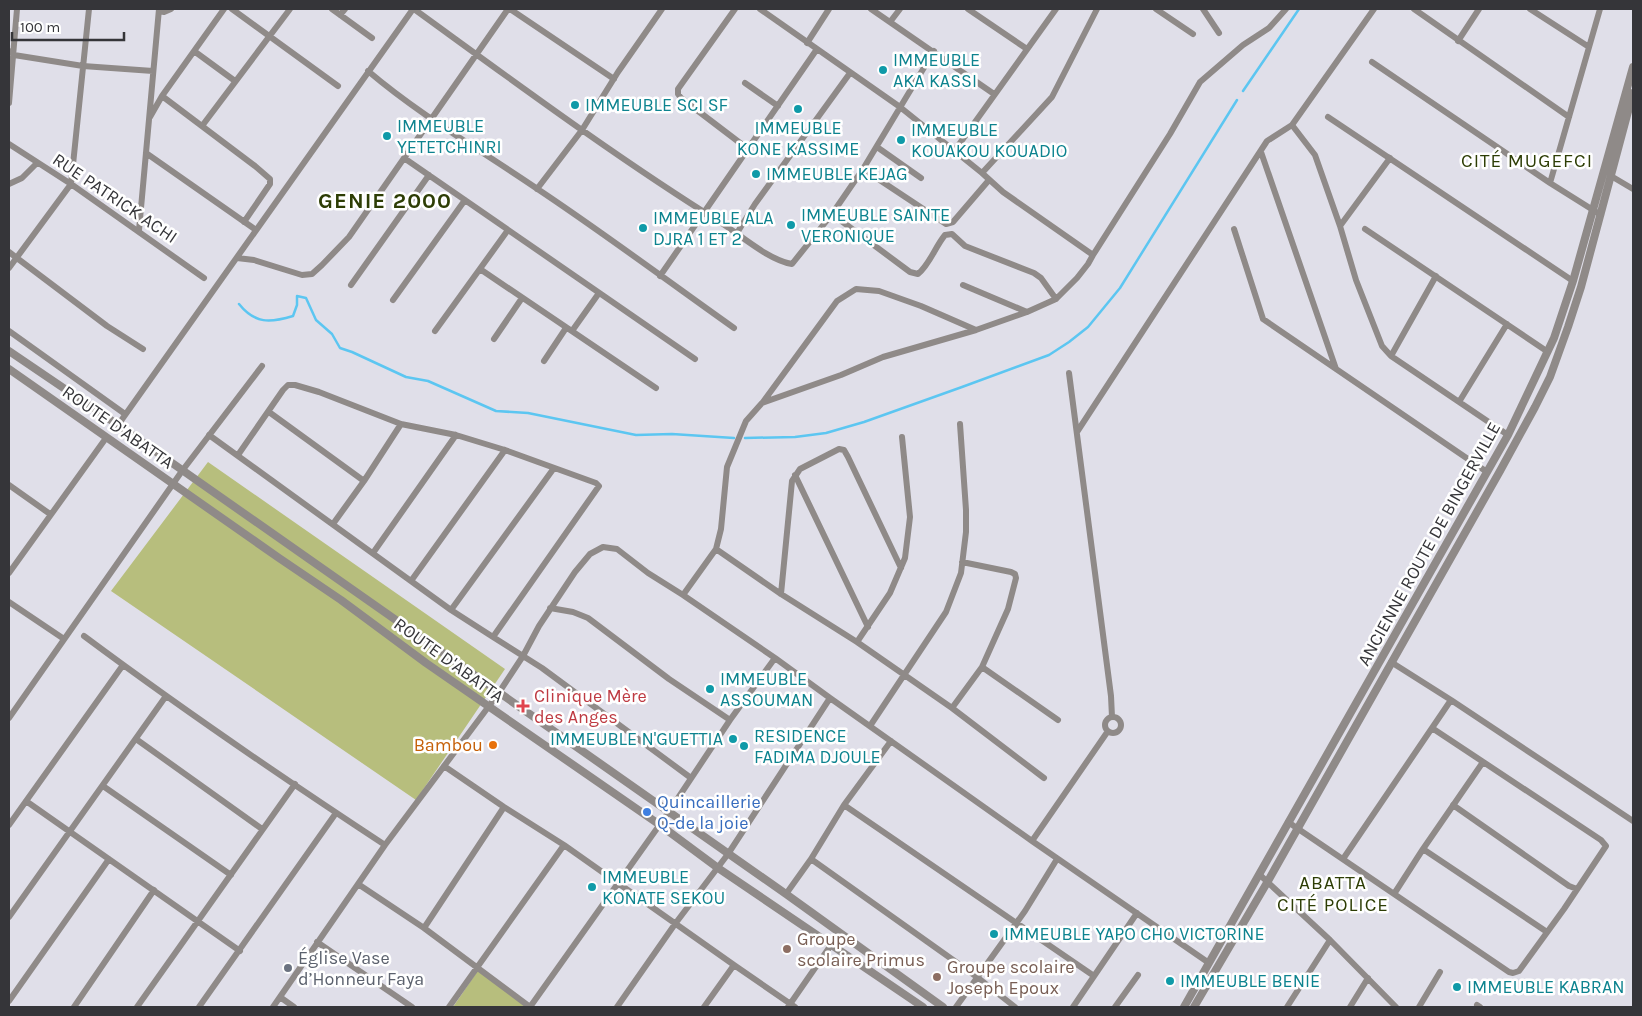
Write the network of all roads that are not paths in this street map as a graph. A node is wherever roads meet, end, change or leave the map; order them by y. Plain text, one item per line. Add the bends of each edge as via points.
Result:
1 (17, 9) edge
2 (89, 9) edge
3 (170, 9) edge
4 (224, 9) edge
5 (232, 9) edge
6 (290, 9) edge
7 (332, 9) edge
8 (345, 9) edge
9 (414, 9) edge
10 (509, 9) edge
11 (662, 9) edge
12 (735, 9) edge
13 (760, 9) edge
14 (829, 9) edge
15 (871, 9) edge
16 (900, 9) edge
17 (968, 9) edge
18 (1046, 9) edge
19 (1097, 9) edge
20 (1156, 9) edge
21 (1202, 9) edge
22 (1286, 9) edge
23 (1374, 9) edge
24 (1414, 9) edge
25 (1479, 9) edge
26 (1530, 9) edge
27 (1600, 9) edge
28 (159, 10) edge
29 (1055, 11) edge
30 (340, 15) junction
31 (890, 22) junction
32 (1219, 33) dead end
33 (1193, 34) dead end
34 (270, 35) junction
35 (372, 38) dead end
36 (1458, 41) junction
37 (807, 43) junction
38 (1589, 47) junction
39 (817, 49) junction
40 (1027, 49) junction
41 (934, 51) junction
42 (194, 52) junction
43 (11, 53) edge
44 (477, 55) junction
45 (1372, 62) dead end
46 (83, 66) junction
47 (1633, 67) edge
48 (368, 71) junction
49 (153, 72) junction
50 (850, 73) junction
51 (614, 79) junction
52 (235, 81) junction
53 (745, 83) dead end
54 (338, 86) dead end
55 (1633, 93) edge
56 (994, 94) junction
57 (162, 96) junction
58 (9, 104) edge
59 (778, 106) junction
60 (900, 108) junction
61 (1328, 117) dead end
62 (1570, 117) junction
63 (431, 119) junction
64 (148, 121) junction
65 (1292, 125) junction
66 (202, 126) junction
67 (582, 130) junction
68 (9, 144) edge
69 (877, 147) junction
70 (748, 149) junction
71 (955, 150) junction
72 (1260, 152) junction
73 (146, 153) junction
74 (404, 158) junction
75 (1390, 158) junction
76 (37, 163) junction
77 (863, 169) junction
78 (982, 173) junction
79 (429, 175) junction
80 (1611, 176) junction
81 (921, 178) dead end
82 (989, 180) junction
83 (1550, 183) junction
84 (9, 184) edge
85 (71, 184) junction
86 (537, 188) junction
87 (1633, 189) edge
88 (465, 200) junction
89 (1593, 211) junction
90 (703, 212) junction
91 (832, 214) junction
92 (1601, 215) junction
93 (244, 222) junction
94 (1340, 226) junction
95 (1234, 229) dead end
96 (1365, 229) dead end
97 (138, 230) junction
98 (256, 230) junction
99 (508, 230) junction
100 (737, 233) junction
101 (9, 252) edge
102 (1092, 255) junction
103 (17, 257) junction
104 (237, 258) junction
105 (9, 268) edge
106 (480, 269) junction
107 (660, 276) junction
108 (1436, 276) junction
109 (204, 278) dead end
110 (1573, 281) junction
111 (351, 285) dead end
112 (963, 286) dead end
113 (599, 293) junction
114 (522, 298) junction
115 (1056, 299) junction
116 (393, 300) dead end
117 (1027, 312) junction
118 (1507, 324) junction
119 (734, 328) dead end
120 (569, 329) junction
121 (976, 330) junction
122 (9, 331) edge
123 (435, 331) dead end
124 (494, 339) dead end
125 (143, 349) dead end
126 (9, 351) edge
127 (1548, 352) junction
128 (1391, 356) junction
129 (695, 359) dead end
130 (544, 361) dead end
131 (262, 366) dead end
132 (9, 369) edge
133 (1336, 369) junction
134 (1069, 373) dead end
135 (656, 388) dead end
136 (1459, 402) junction
137 (762, 403) junction
138 (269, 412) junction
139 (125, 414) junction
140 (401, 424) junction
141 (960, 424) dead end
142 (118, 425) junction
143 (1077, 432) junction
144 (209, 435) junction
145 (456, 435) junction
146 (1508, 435) junction
147 (106, 438) junction
148 (902, 438) dead end
149 (506, 450) junction
150 (238, 456) junction
151 (554, 468) junction
152 (182, 471) junction
153 (1487, 472) junction
154 (795, 476) junction
155 (364, 481) junction
156 (173, 484) junction
157 (9, 485) edge
158 (50, 514) junction
159 (333, 524) junction
160 (716, 548) junction
161 (373, 554) junction
162 (962, 562) junction
163 (901, 568) junction
164 (9, 573) edge
165 (411, 581) junction
166 (683, 594) junction
167 (781, 594) junction
168 (9, 604) edge
169 (550, 608) junction
170 (451, 610) junction
171 (868, 628) junction
172 (84, 636) dead end
173 (493, 637) junction
174 (64, 639) junction
175 (857, 642) junction
176 (524, 656) junction
177 (775, 658) junction
178 (1391, 662) junction
179 (123, 665) junction
180 (982, 666) junction
181 (903, 676) junction
182 (498, 694) junction
183 (166, 696) junction
184 (830, 698) junction
185 (1451, 700) junction
186 (489, 707) junction
187 (952, 708) junction
188 (1112, 717) junction
189 (9, 718) edge
190 (730, 720) junction
191 (1058, 720) dead end
192 (870, 726) junction
193 (1432, 728) junction
194 (1108, 731) junction
195 (136, 740) junction
196 (890, 741) junction
197 (1483, 762) junction
198 (444, 766) junction
199 (692, 778) junction
200 (1044, 778) dead end
201 (295, 784) junction
202 (103, 786) junction
203 (26, 801) junction
204 (844, 805) junction
205 (1453, 805) junction
206 (504, 807) junction
207 (336, 813) junction
208 (668, 813) junction
209 (1633, 821) edge
210 (1288, 822) junction
211 (9, 825) edge
212 (660, 825) junction
213 (1296, 828) junction
214 (262, 829) junction
215 (70, 832) junction
216 (1032, 841) junction
217 (385, 845) junction
218 (564, 845) junction
219 (1423, 848) junction
220 (728, 854) junction
221 (109, 859) junction
222 (811, 859) junction
223 (1057, 859) junction
224 (1342, 859) junction
225 (718, 868) junction
226 (231, 875) junction
227 (1260, 875) junction
228 (1268, 881) junction
229 (618, 883) junction
230 (358, 884) junction
231 (1577, 889) junction
232 (154, 890) junction
233 (786, 894) junction
234 (1394, 894) junction
235 (1137, 913) junction
236 (9, 917) edge
237 (198, 922) junction
238 (675, 924) junction
239 (1016, 924) junction
240 (424, 928) junction
241 (1547, 932) junction
242 (1330, 940) junction
243 (317, 942) junction
244 (831, 945) junction
245 (240, 951) junction
246 (1209, 963) junction
247 (734, 965) junction
248 (477, 967) junction
249 (1440, 972) dead end
250 (1138, 975) dead end
251 (1094, 976) junction
252 (977, 977) junction
253 (1368, 978) junction
254 (280, 997) junction
255 (9, 1001) edge
256 (791, 1006) edge
257 (74, 1007) edge
258 (137, 1007) edge
259 (199, 1007) edge
260 (273, 1007) edge
261 (294, 1007) edge
262 (412, 1007) edge
263 (449, 1007) edge
264 (530, 1007) edge
265 (617, 1007) edge
266 (704, 1007) edge
267 (922, 1007) edge
268 (943, 1007) edge
269 (956, 1007) edge
270 (1015, 1007) edge
271 (1073, 1007) edge
272 (1115, 1007) edge
273 (1184, 1007) edge
274 (1194, 1007) edge
275 (1287, 1007) edge
276 (1350, 1007) edge
277 (1396, 1007) edge
278 (1419, 1007) edge

1 - 43 street
2 - 46 street
3 - 28 street
4 - 42 street
5 - 34 street
6 - 34 street
7 - 30 street
8 - 30 street
9 - 44 street
9 - 48 street
10 - 44 street
10 - 51 street
11 - 51 street
12 - 70 street via 678,89 678,94
13 - 37 street
14 - 37 street
15 - 31 street
16 - 31 street
17 - 40 street
18 - 29 street
19 - 78 street via 1052,97
20 - 33 street
21 - 32 street
22 - 102 street via 1269,28 1243,45 1200,82
23 - 65 street
24 - 36 street
25 - 36 street
26 - 38 street
27 - 38 street
28 - 49 street
29 - 40 street
30 - 35 street
31 - 41 street
34 - 52 street
34 - 54 street
36 - 62 street
37 - 39 street
38 - 62 street
39 - 50 street
39 - 59 street
40 - 56 street
41 - 56 street
41 - 60 street
42 - 52 street
42 - 57 street
43 - 46 street
43 - 58 street
44 - 63 street
44 - 67 street
45 - 83 street
46 - 49 street
46 - 85 street
47 - 89 street, ANCIENNE ROUTE DE BINGERVILLE
48 - 63 street
48 - 98 street
49 - 64 street
50 - 60 street
50 - 100 street
51 - 67 street
52 - 66 street
53 - 59 street
55 - 80 street, ANCIENNE ROUTE DE BINGERVILLE
56 - 71 street
57 - 64 street
57 - 66 street
59 - 70 street
60 - 69 street
60 - 71 street
61 - 75 street
62 - 83 street
63 - 74 street
63 - 86 street
64 - 73 street
65 - 72 street via 1268,141
65 - 94 street via 1315,155
66 - 93 street via 270,179 270,184
67 - 86 street
67 - 90 street
68 - 76 street, RUE PATRICK ACHI
69 - 77 street
69 - 81 street
70 - 90 street
71 - 78 street
72 - 133 street
72 - 143 street
73 - 93 street
73 - 97 street
74 - 79 street
74 - 104 street via 349,237 312,274
75 - 94 street
75 - 110 street
76 - 84 street via 22,178
76 - 85 street, RUE PATRICK ACHI
77 - 82 street via 946,224 953,222
77 - 91 street
78 - 82 street
79 - 88 street
79 - 111 street
80 - 87 street
80 - 92 street, ANCIENNE ROUTE DE BINGERVILLE
82 - 102 street
83 - 89 street
85 - 97 street, RUE PATRICK ACHI
85 - 103 street
86 - 107 street
88 - 99 street
88 - 116 street
89 - 92 street
89 - 110 street, ANCIENNE ROUTE DE BINGERVILLE
90 - 100 street
90 - 107 street
91 - 100 street via 792,264 770,256
91 - 115 street via 910,272 918,274 924,269 938,243 945,235 952,234 966,246 1034,273
92 - 178 street, ANCIENNE ROUTE DE BINGERVILLE via 1576,303 1546,385
93 - 98 street
94 - 128 street via 1356,280 1382,346
95 - 133 street via 1263,319
96 - 108 street
97 - 109 street, RUE PATRICK ACHI
98 - 104 street
99 - 106 street
99 - 113 street
101 - 103 street
102 - 115 street via 1077,278
103 - 105 street
103 - 125 street
104 - 139 street
106 - 114 street
106 - 123 street
107 - 119 street
108 - 118 street
108 - 128 street
110 - 127 street, ANCIENNE ROUTE DE BINGERVILLE
112 - 117 street
113 - 120 street
113 - 129 street
114 - 120 street
114 - 124 street
115 - 117 street
117 - 121 street
118 - 127 street
118 - 136 street
120 - 130 street
120 - 135 street
121 - 137 street via 883,357
121 - 137 street via 880,291 856,289 838,301
122 - 139 street
126 - 142 street, ROUTE D'ABATTA
127 - 146 street, ANCIENNE ROUTE DE BINGERVILLE
128 - 136 street
131 - 144 street
132 - 147 street, ROUTE D'ABATTA
133 - 153 street
134 - 143 street
136 - 146 street
137 - 160 street via 746,421 727,467
138 - 140 street via 283,390 288,385 295,385
138 - 150 street
138 - 155 street
139 - 142 street
140 - 145 street
140 - 155 street
141 - 162 street via 966,510
142 - 152 street, ROUTE D'ABATTA
143 - 188 street
144 - 150 street
144 - 152 street
145 - 149 street
145 - 161 street
146 - 153 street, ANCIENNE ROUTE DE BINGERVILLE
147 - 156 street, ROUTE D'ABATTA
147 - 158 street
148 - 163 street via 910,517
149 - 151 street
149 - 165 street
150 - 159 street
151 - 170 street
151 - 173 street via 596,483 598,489
152 - 156 street
152 - 182 street, ROUTE D'ABATTA
153 - 210 street, ANCIENNE ROUTE DE BINGERVILLE
154 - 163 street via 800,469 839,449 844,450
154 - 167 street via 791,488
154 - 171 street
155 - 159 street
156 - 174 street
156 - 186 street, ROUTE D'ABATTA
157 - 158 street
158 - 164 street
159 - 161 street
160 - 166 street
160 - 167 street
161 - 165 street
162 - 180 street via 1011,572 1016,578 1008,609
162 - 181 street via 946,612
163 - 171 street
165 - 170 street
166 - 169 street via 648,574 617,549 603,547 590,554
166 - 177 street
167 - 175 street
168 - 174 street
169 - 176 street
169 - 190 street via 588,618
170 - 173 street
171 - 175 street
172 - 179 street
173 - 176 street
174 - 189 street
175 - 181 street
176 - 182 street
176 - 199 street
177 - 184 street
177 - 190 street
178 - 185 street
178 - 213 street, ANCIENNE ROUTE DE BINGERVILLE
179 - 183 street
179 - 203 street
180 - 187 street
180 - 191 street
181 - 187 street
181 - 192 street
182 - 186 street
182 - 208 street, ROUTE D'ABATTA
183 - 195 street
183 - 201 street
184 - 192 street
184 - 220 street
185 - 193 street
185 - 209 street
186 - 198 street
186 - 212 street, ROUTE D'ABATTA
187 - 200 street
188 - 194 street via 1106,722
188 - 194 street via 1119,719 1121,727 1116,732
190 - 199 street
192 - 196 street
193 - 197 street
193 - 224 street
194 - 216 street
195 - 202 street
195 - 214 street
196 - 204 street
196 - 216 street
197 - 205 street
197 - 231 street via 1605,844 1605,849
198 - 206 street
198 - 217 street
199 - 208 street
201 - 207 street
201 - 214 street
202 - 215 street
202 - 226 street
203 - 211 street
203 - 215 street
204 - 222 street
204 - 239 street
205 - 219 street
205 - 231 street
206 - 218 street
206 - 240 street
207 - 217 street
207 - 245 street
208 - 212 street
208 - 220 street, ROUTE D'ABATTA
210 - 213 street
210 - 227 street, ANCIENNE ROUTE DE BINGERVILLE
212 - 225 street, ROUTE D'ABATTA
212 - 229 street
213 - 224 street
213 - 228 street, ANCIENNE ROUTE DE BINGERVILLE
214 - 226 street
215 - 221 street
215 - 236 street
216 - 223 street
217 - 230 street
218 - 229 street
218 - 248 street
219 - 234 street
219 - 241 street
220 - 225 street
220 - 233 street, ROUTE D'ABATTA
221 - 232 street
221 - 255 street
222 - 233 street
222 - 252 street
223 - 235 street
223 - 239 street
224 - 234 street
225 - 238 street
225 - 244 street, ROUTE D'ABATTA
226 - 237 street
227 - 228 street
227 - 246 street, ANCIENNE ROUTE DE BINGERVILLE
228 - 242 street
228 - 274 street, ANCIENNE ROUTE DE BINGERVILLE
229 - 238 street
229 - 264 street
230 - 240 street
230 - 243 street
231 - 241 street
232 - 237 street
232 - 257 street
233 - 268 street, ROUTE D'ABATTA
234 - 241 street via 1513,973 1522,968
235 - 246 street
235 - 251 street
237 - 245 street
237 - 258 street
238 - 247 street
238 - 265 street
239 - 251 street
239 - 252 street
240 - 248 street
242 - 253 street
242 - 275 street
243 - 254 street
243 - 262 street
244 - 256 street
244 - 267 street, ROUTE D'ABATTA
245 - 259 street
246 - 273 street, ANCIENNE ROUTE DE BINGERVILLE
247 - 256 street
247 - 266 street
248 - 263 street
248 - 264 street
249 - 278 street
250 - 272 street
251 - 271 street
252 - 269 street
252 - 270 street
253 - 276 street
253 - 277 street
254 - 260 street
254 - 261 street

